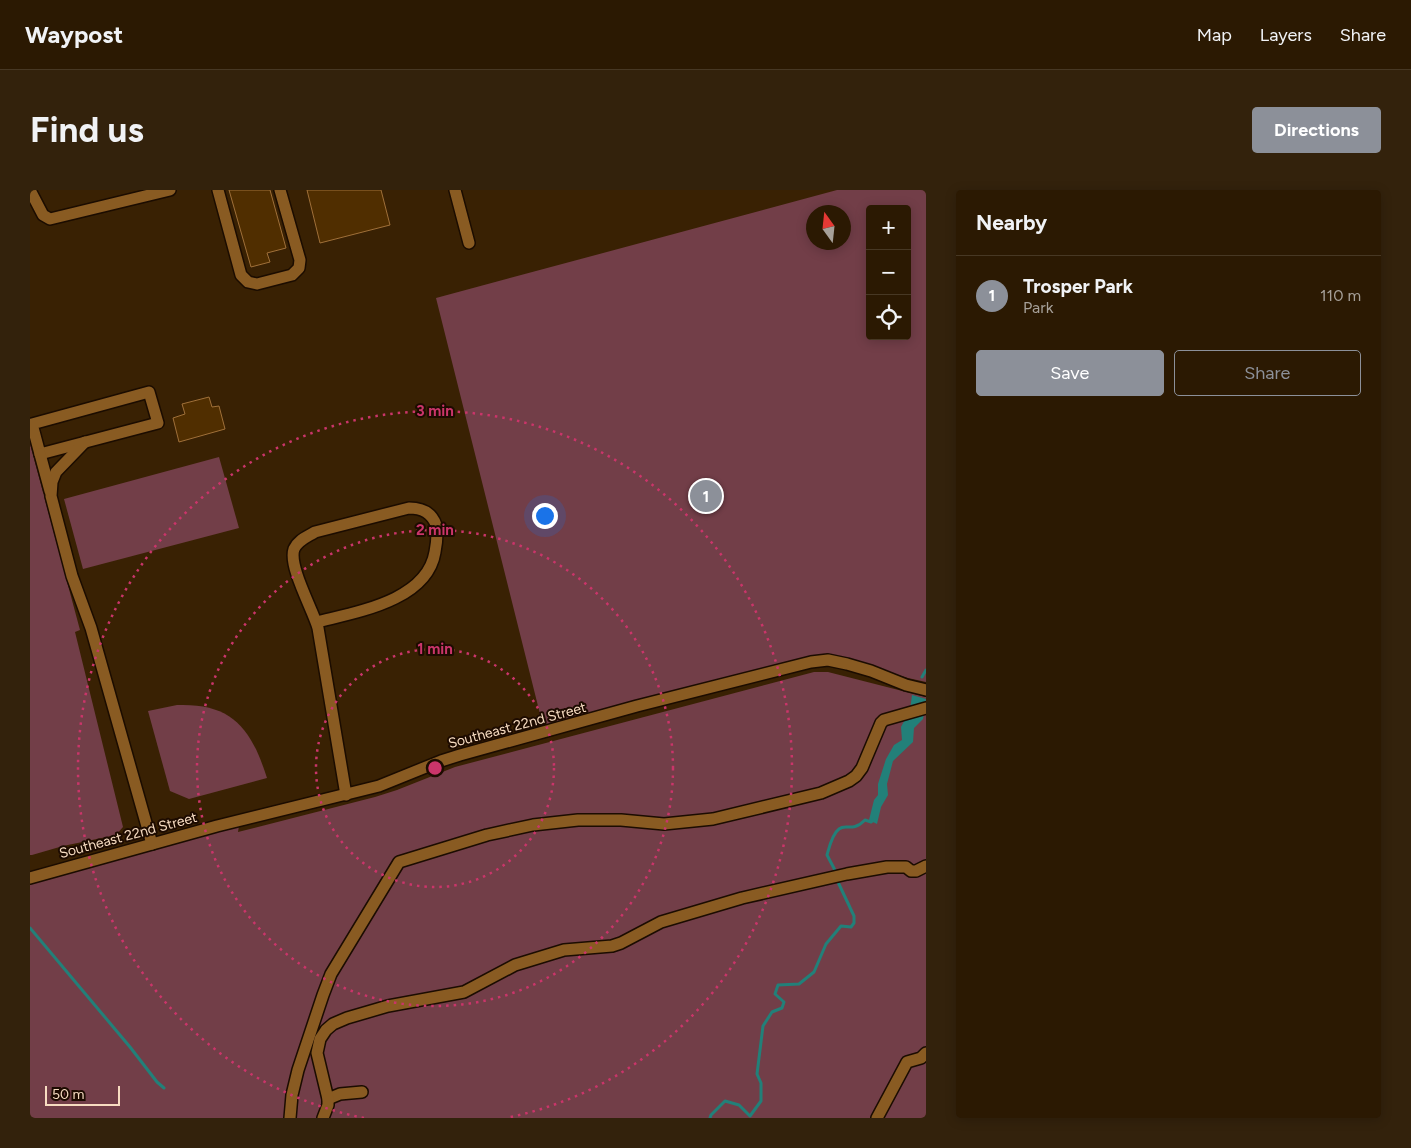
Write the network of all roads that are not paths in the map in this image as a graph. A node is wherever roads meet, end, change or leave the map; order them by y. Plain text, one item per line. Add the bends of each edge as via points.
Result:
1 (30, 190) edge
2 (170, 190) edge
3 (218, 190) edge
4 (280, 190) edge
5 (455, 190) edge
6 (469, 242) dead end
7 (85, 442) junction
8 (40, 454) junction
9 (51, 496) junction
10 (316, 622) junction
11 (926, 690) edge
12 (926, 708) edge
13 (346, 795) junction
14 (152, 844) junction
15 (926, 866) edge
16 (30, 878) edge
17 (926, 1053) edge
18 (362, 1092) dead end
19 (328, 1099) junction
20 (290, 1118) edge
21 (323, 1118) edge
22 (877, 1118) edge

1 - 2 street via 43,215 50,219
3 - 4 street via 241,275 248,282 257,284 292,275 299,268 300,260
5 - 6 street
7 - 8 street
7 - 8 street via 158,423 149,392 32,424
7 - 9 street via 56,472
8 - 9 street
9 - 14 street
10 - 10 street via 367,610 400,596 417,584 434,558 438,534 430,514 409,508 315,532 301,539 294,550 293,561
10 - 13 street
11 - 13 street, Southeast 22nd Street via 847,664 828,660 811,662 460,755
12 - 20 street via 884,720 856,776 821,793 713,818 664,824 578,820 533,825 487,835 400,862 331,974 298,1070
13 - 14 street, Southeast 22nd Street
14 - 16 street, Southeast 22nd Street
15 - 19 street via 916,872 906,867 887,867 742,898 661,922 612,946 564,950 523,962 464,992 388,1006 340,1021 326,1030 317,1053
17 - 22 street via 907,1062
18 - 19 street
19 - 21 street

